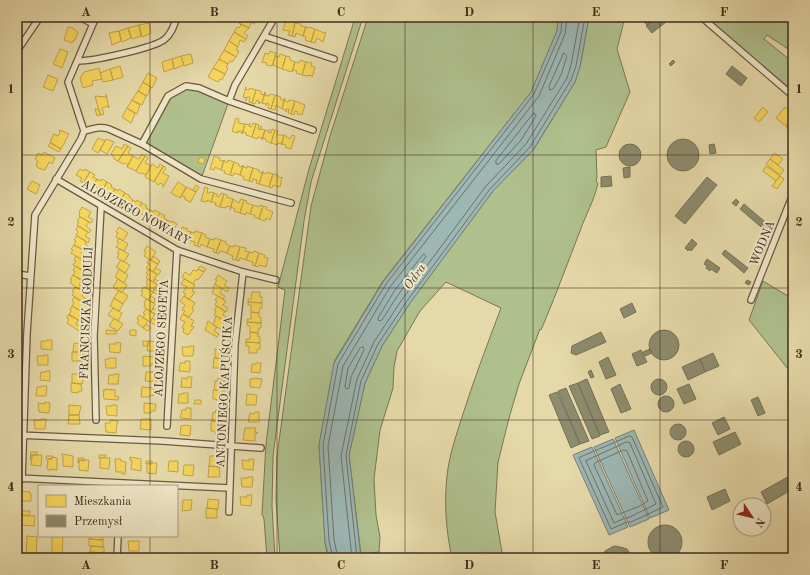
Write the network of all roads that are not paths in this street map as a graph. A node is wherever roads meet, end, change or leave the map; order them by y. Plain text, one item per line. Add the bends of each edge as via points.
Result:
1 (40, 17) edge
2 (80, 17) edge
3 (96, 17) edge
4 (177, 17) edge
5 (275, 17) edge
6 (702, 17) edge
7 (93, 24) junction
8 (264, 36) junction
9 (17, 51) edge
10 (334, 59) dead end
11 (78, 61) junction
12 (793, 96) edge
13 (229, 101) junction
14 (313, 130) dead end
15 (84, 131) junction
16 (142, 144) junction
17 (56, 180) junction
18 (793, 194) edge
19 (291, 203) dead end
20 (101, 207) junction
21 (177, 250) junction
22 (243, 272) junction
23 (17, 274) edge
24 (30, 276) junction
25 (276, 280) dead end
26 (751, 300) dead end
27 (96, 420) dead end
28 (167, 426) dead end
29 (17, 435) edge
30 (24, 436) junction
31 (232, 445) junction
32 (261, 448) dead end
33 (20, 478) edge
34 (121, 485) edge
35 (178, 487) edge
36 (229, 488) junction
37 (228, 512) dead end
38 (118, 537) edge
39 (117, 558) edge

1 - 9 street
2 - 7 street
3 - 7 street
4 - 11 street via 170,33 161,42 89,61
5 - 8 street
6 - 12 street
7 - 11 street
8 - 10 street
8 - 13 street via 235,85
11 - 15 street via 68,82
13 - 14 street
13 - 16 street via 199,88 186,86 168,96
15 - 16 street via 105,127
15 - 17 street
16 - 19 street via 201,179
17 - 20 street, ALOJZEGO NOWARY
17 - 24 street via 35,215
18 - 26 street, WODNA
20 - 21 street, ALOJZEGO NOWARY
20 - 27 street, FRANCISZKA GODULI via 94,336
21 - 22 street, ALOJZEGO NOWARY
21 - 28 street, ALOJZEGO SEGETA
22 - 25 street, ALOJZEGO NOWARY
22 - 31 street, ANTONIEGO KAPUŚCIKA via 235,344
23 - 24 street
24 - 30 street
29 - 30 street
30 - 31 street
30 - 33 street
31 - 32 street
31 - 36 street, ANTONIEGO KAPUŚCIKA
33 - 34 street
35 - 36 street
36 - 37 street, ANTONIEGO KAPUŚCIKA
38 - 39 street

